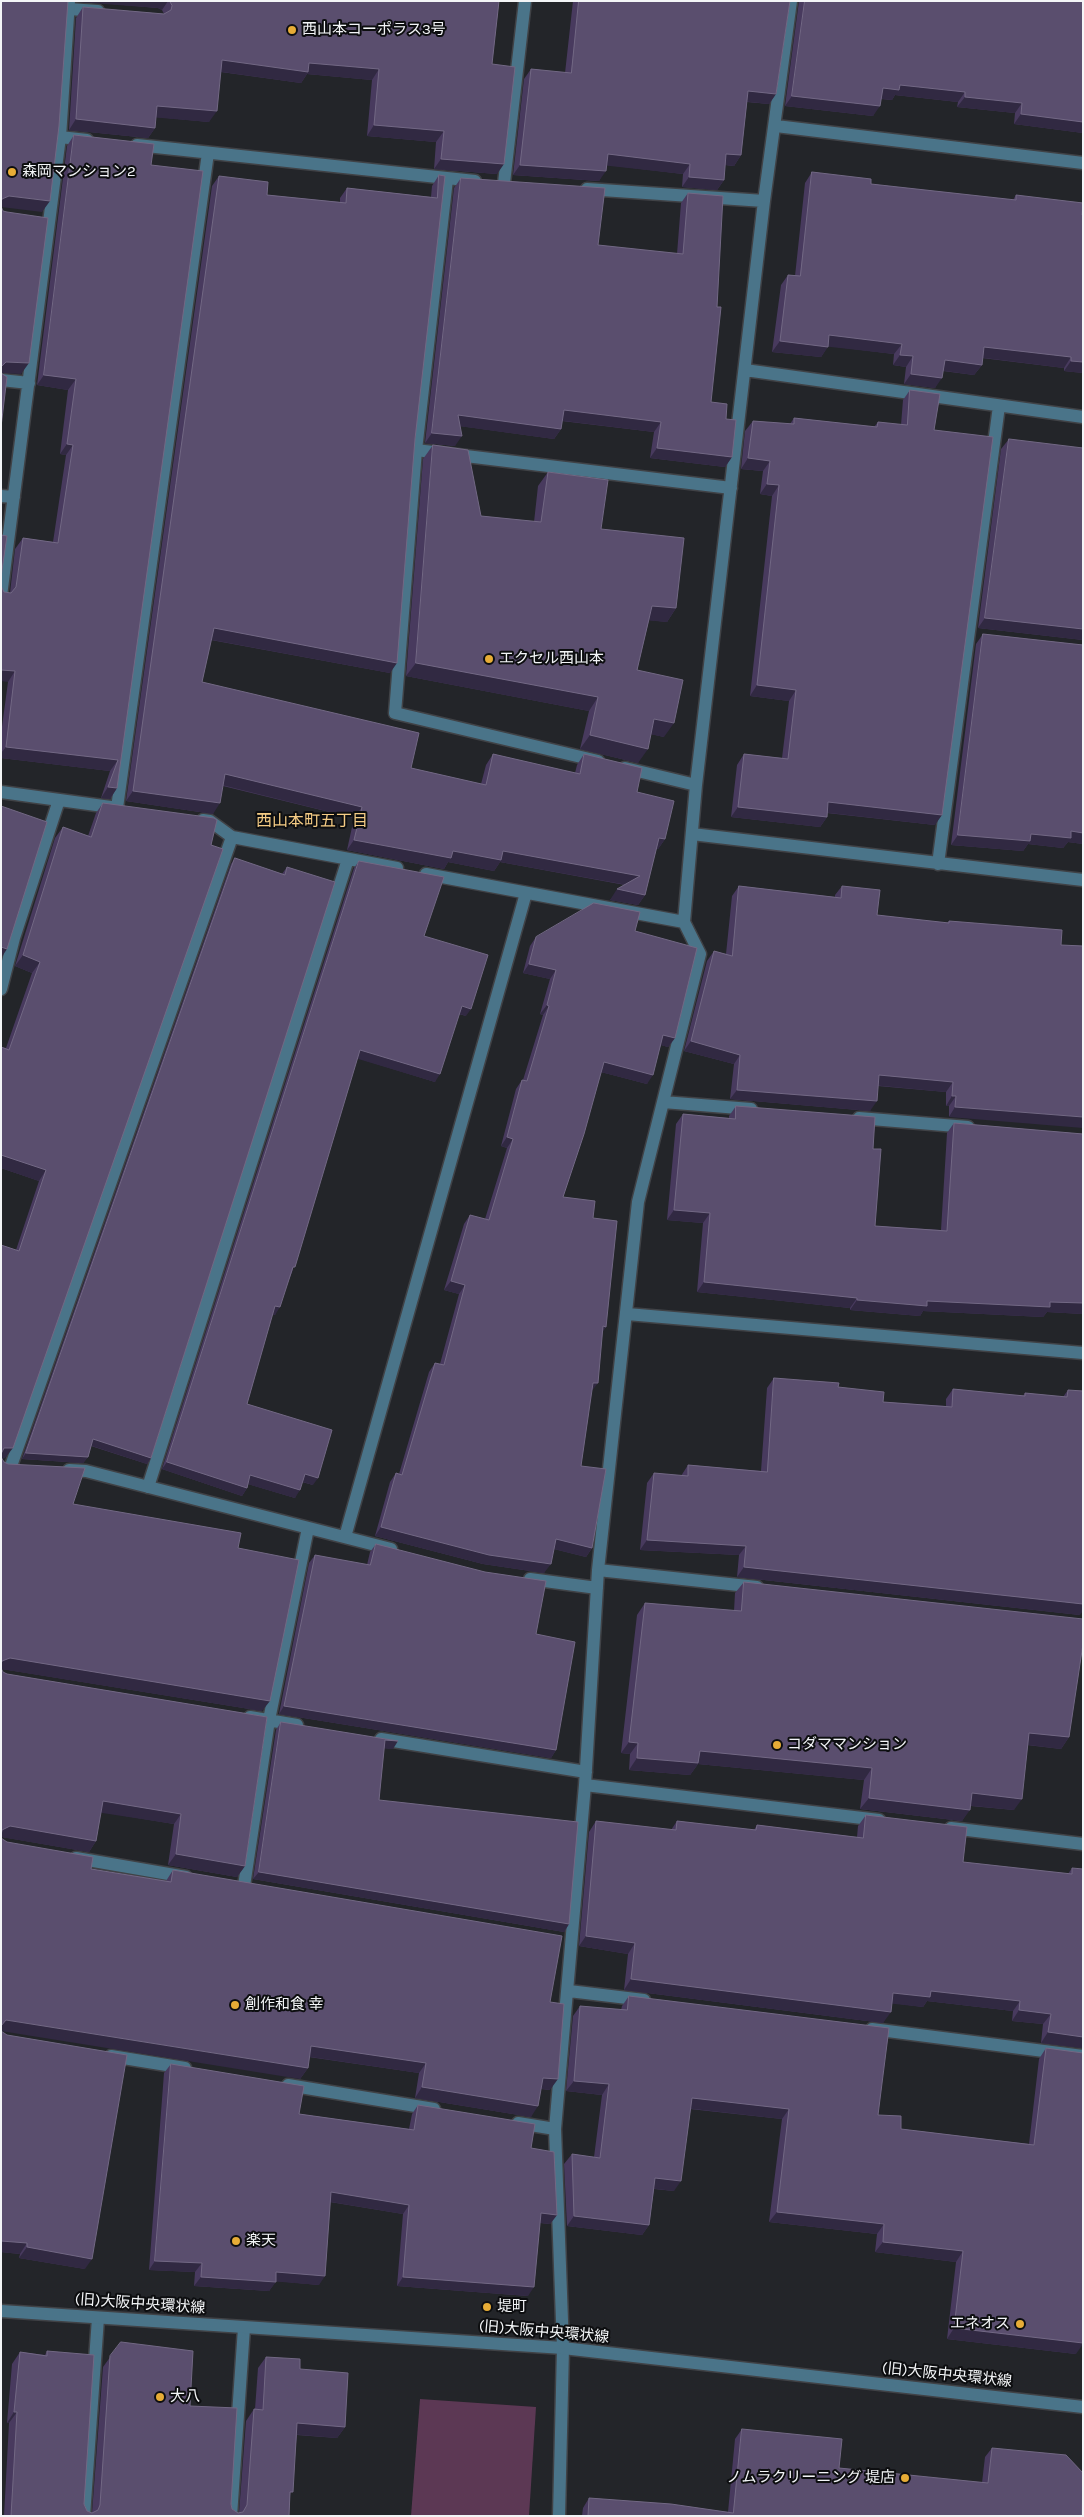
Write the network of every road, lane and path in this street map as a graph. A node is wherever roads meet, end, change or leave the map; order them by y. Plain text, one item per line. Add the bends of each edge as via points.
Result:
1 (525, 1) edge
2 (790, 1) edge
3 (69, 3) edge
4 (108, 12) edge
5 (776, 126) junction
6 (60, 137) junction
7 (99, 142) edge
8 (119, 144) edge
9 (208, 153) junction
10 (1083, 163) edge
11 (447, 179) junction
12 (572, 188) edge
13 (764, 201) junction
14 (745, 370) junction
15 (1, 380) edge
16 (29, 383) junction
17 (999, 406) junction
18 (1083, 417) edge
19 (416, 450) junction
20 (731, 488) junction
21 (8, 496) edge
22 (1, 596) edge
23 (696, 785) junction
24 (1, 792) edge
25 (59, 800) junction
26 (192, 818) edge
27 (692, 834) junction
28 (232, 837) junction
29 (348, 859) junction
30 (938, 864) junction
31 (1083, 880) edge
32 (526, 893) junction
33 (684, 922) junction
34 (1, 989) edge
35 (663, 1102) junction
36 (760, 1110) edge
37 (848, 1117) edge
38 (985, 1128) edge
39 (627, 1314) junction
40 (1083, 1353) edge
41 (11, 1466) edge
42 (58, 1469) edge
43 (148, 1487) junction
44 (308, 1528) junction
45 (345, 1537) junction
46 (400, 1551) edge
47 (598, 1570) junction
48 (520, 1578) edge
49 (597, 1588) junction
50 (766, 1588) edge
51 (240, 1716) edge
52 (269, 1720) junction
53 (308, 1727) edge
54 (365, 1736) edge
55 (586, 1772) junction
56 (585, 1785) junction
57 (888, 1821) edge
58 (936, 1827) edge
59 (1083, 1844) edge
60 (60, 1855) edge
61 (195, 1878) edge
62 (244, 1886) edge
63 (569, 1991) junction
64 (658, 2002) edge
65 (855, 2027) edge
66 (98, 2054) edge
67 (1083, 2056) edge
68 (195, 2070) edge
69 (273, 2083) edge
70 (448, 2112) edge
71 (506, 2121) edge
72 (555, 2129) junction
73 (1, 2310) edge
74 (98, 2318) junction
75 (244, 2328) junction
76 (563, 2348) junction
77 (1083, 2407) edge
78 (84, 2516) edge
79 (231, 2516) edge
80 (559, 2516) edge

1 - 11 street via 500,183
2 - 5 street
3 - 4 street
3 - 6 street
5 - 10 street
5 - 13 street
6 - 7 street
6 - 16 street via 44,220
8 - 9 street
9 - 11 street
9 - 25 street via 122,808
11 - 19 street
12 - 13 street
13 - 14 street
14 - 17 street
14 - 20 street
15 - 16 street
16 - 21 street
17 - 18 street
17 - 30 street via 974,635
19 - 20 street
19 - 23 street via 395,713
20 - 23 street
21 - 22 street
23 - 27 street
24 - 25 street
25 - 34 street via 14,938
26 - 28 street via 210,821
27 - 30 street
27 - 33 street
28 - 29 street
28 - 41 street
29 - 32 street
29 - 43 street
30 - 31 street
32 - 33 street
32 - 45 street
33 - 35 street via 700,954
35 - 36 street
35 - 39 street via 638,1202
37 - 38 street
39 - 40 street
39 - 47 street
42 - 43 street via 86,1471
43 - 44 street
44 - 45 street
44 - 52 street
45 - 46 street
47 - 49 street
47 - 50 street
48 - 49 street
49 - 55 street
51 - 52 street
52 - 53 street
52 - 62 street
54 - 55 street
55 - 56 street
56 - 57 street
56 - 63 street via 566,1940
58 - 59 street
60 - 61 street
63 - 64 street
63 - 72 street
65 - 67 street
66 - 68 street
69 - 70 street
71 - 72 street
72 - 76 street
73 - 74 street, (旧)大阪中央環状線
74 - 75 street, (旧)大阪中央環状線
74 - 78 street
75 - 76 street, (旧)大阪中央環状線
75 - 79 street
76 - 77 street, (旧)大阪中央環状線
76 - 80 street

